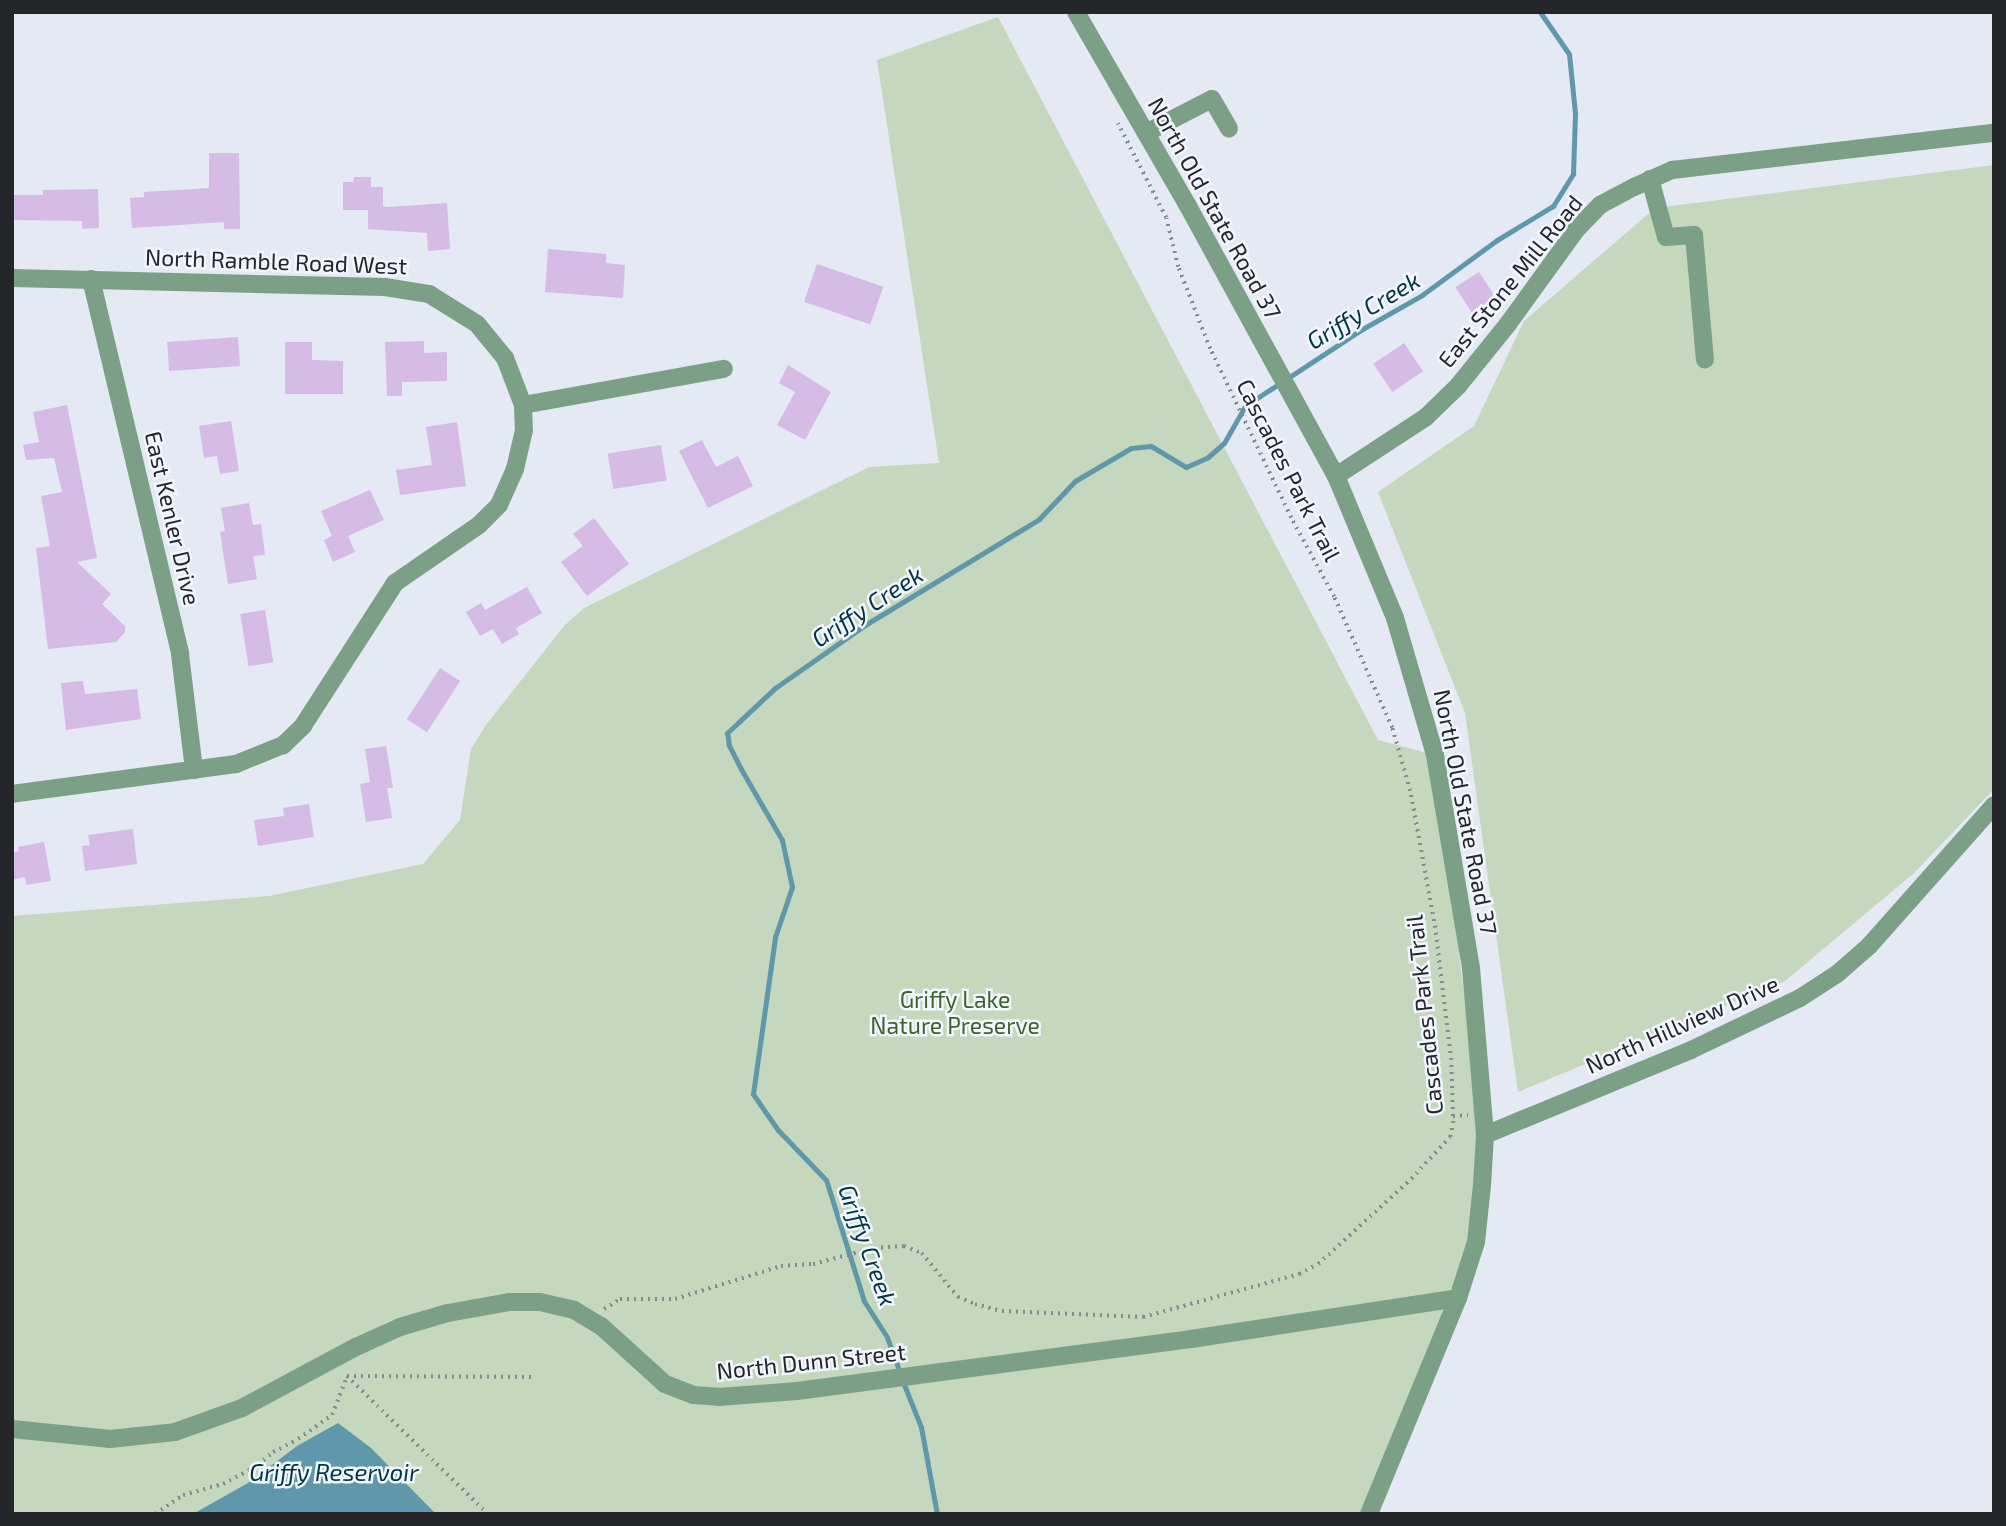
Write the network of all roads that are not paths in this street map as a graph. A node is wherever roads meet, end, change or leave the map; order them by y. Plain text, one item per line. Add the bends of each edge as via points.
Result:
1 (1076, 12) edge
2 (1229, 129) dead end
3 (1994, 132) edge
4 (1146, 133) junction
5 (1650, 179) junction
6 (12, 278) edge
7 (91, 279) junction
8 (1705, 360) dead end
9 (724, 369) dead end
10 (523, 405) junction
11 (1336, 476) junction
12 (194, 770) junction
13 (12, 794) edge
14 (1994, 805) edge
15 (1485, 1135) junction
16 (1458, 1298) junction
17 (12, 1429) edge
18 (1368, 1514) edge

1 - 4 street, North Old State Road 37
2 - 4 street via 1212,99
3 - 5 street, East Stone Mill Road via 1672,170
4 - 11 street, North Old State Road 37
5 - 8 street via 1666,237 1694,235
5 - 11 street, East Stone Mill Road via 1600,205 1576,230 1508,324 1458,386 1426,417
6 - 7 street, North Ramble Road West
7 - 10 street, North Ramble Road West via 385,287 429,294 464,314 492,340 516,380
7 - 12 street, East Kenler Drive via 180,654
9 - 10 street
10 - 12 street via 520,450 499,505 479,525 395,583 303,726 272,751 236,764
11 - 15 street, North Old State Road 37 via 1395,618 1435,755 1471,968
12 - 13 street
14 - 15 street, North Hillview Drive via 1869,946 1800,998 1690,1051
15 - 16 street, North Old State Road 37 via 1476,1242
16 - 17 street, North Dunn Street via 740,1397 693,1395 665,1384 594,1321 574,1310 540,1302 481,1306 400,1327 242,1408 191,1428 110,1439
16 - 18 street, North Old State Road 37

